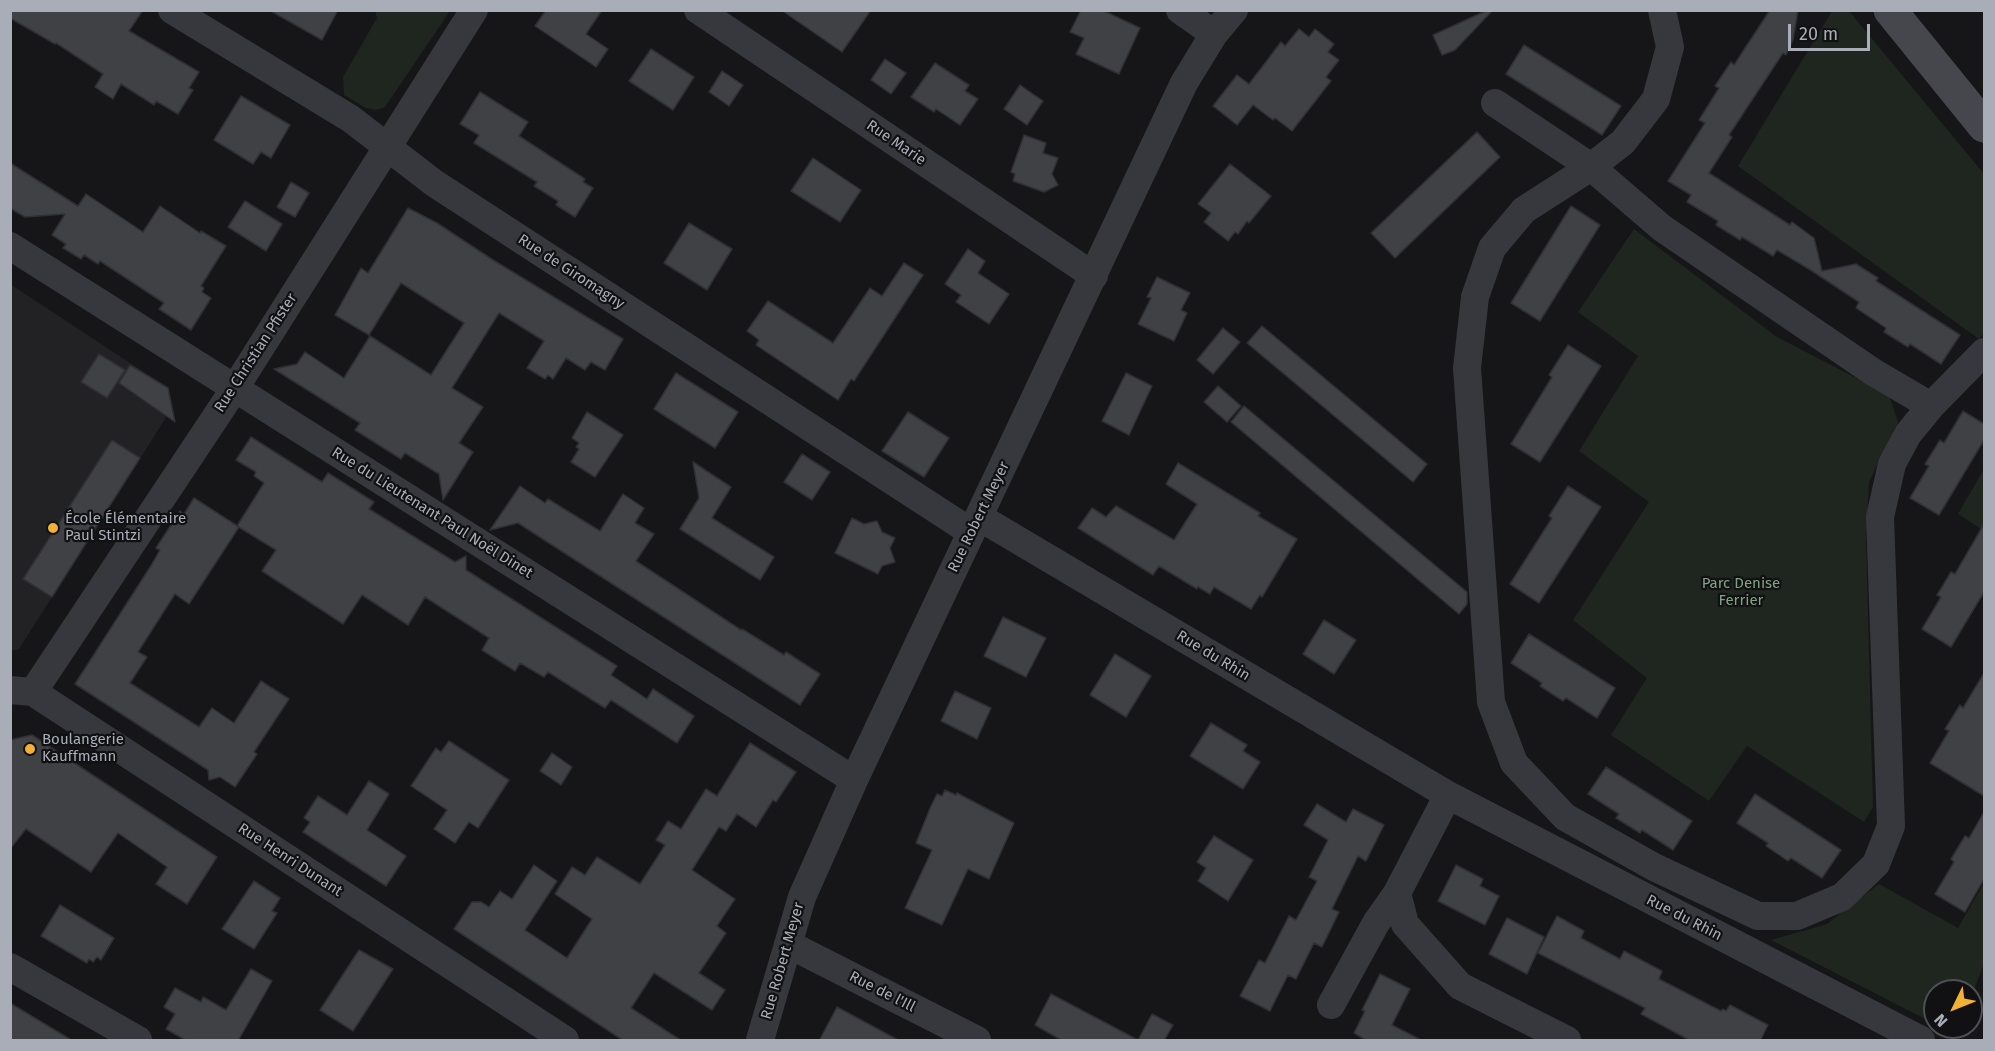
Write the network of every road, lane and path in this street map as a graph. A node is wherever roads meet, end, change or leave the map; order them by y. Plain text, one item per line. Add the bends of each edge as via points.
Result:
1 (172, 10) edge
2 (474, 10) edge
3 (699, 10) edge
4 (1180, 10) edge
5 (1234, 10) edge
6 (1662, 10) edge
7 (1890, 10) edge
8 (1214, 34) junction
9 (1495, 103) dead end
10 (1984, 126) edge
11 (388, 148) junction
12 (1592, 167) junction
13 (10, 246) edge
14 (1094, 276) junction
15 (1984, 352) edge
16 (235, 388) junction
17 (1930, 406) junction
18 (975, 524) junction
19 (22, 691) edge
20 (854, 780) junction
21 (1448, 795) junction
22 (1397, 893) junction
23 (788, 944) junction
24 (10, 967) edge
25 (1331, 1005) dead end
26 (138, 1041) edge
27 (565, 1041) edge
28 (760, 1041) edge
29 (977, 1041) edge
30 (1567, 1041) edge
31 (1921, 1041) edge

1 - 11 street, Rue de Giromagny via 351,119
2 - 11 street, Rue Christian Pfister
3 - 14 street, Rue Marie
4 - 8 street
5 - 8 street, Rue Robert Meyer
6 - 12 street via 1670,47 1656,99 1623,142
7 - 10 main road
8 - 14 street, Rue Robert Meyer via 1184,83
9 - 12 street
11 - 16 street, Rue Christian Pfister
11 - 18 street, Rue de Giromagny via 434,183
12 - 17 street via 1662,228 1873,372
12 - 17 street via 1524,210 1492,248 1475,297 1467,368 1491,702 1514,762 1565,817 1654,867 1758,915 1797,916 1842,897 1876,864 1891,826 1880,517 1892,464 1908,434
13 - 16 street, Rue du Lieutenant Paul Noël Dinet
14 - 18 street, Rue Robert Meyer
15 - 17 street
16 - 19 street, Rue Christian Pfister
16 - 20 street, Rue du Lieutenant Paul Noël Dinet
18 - 20 street, Rue Robert Meyer
18 - 21 street, Rue du Rhin
19 - 27 street, Rue Henri Dunant
20 - 23 street, Rue Robert Meyer via 802,897
21 - 22 street
21 - 31 street, Rue du Rhin
22 - 25 street
22 - 30 street via 1405,924 1460,986
23 - 28 street, Rue Robert Meyer
23 - 29 street, Rue de l'Ill
24 - 26 street

